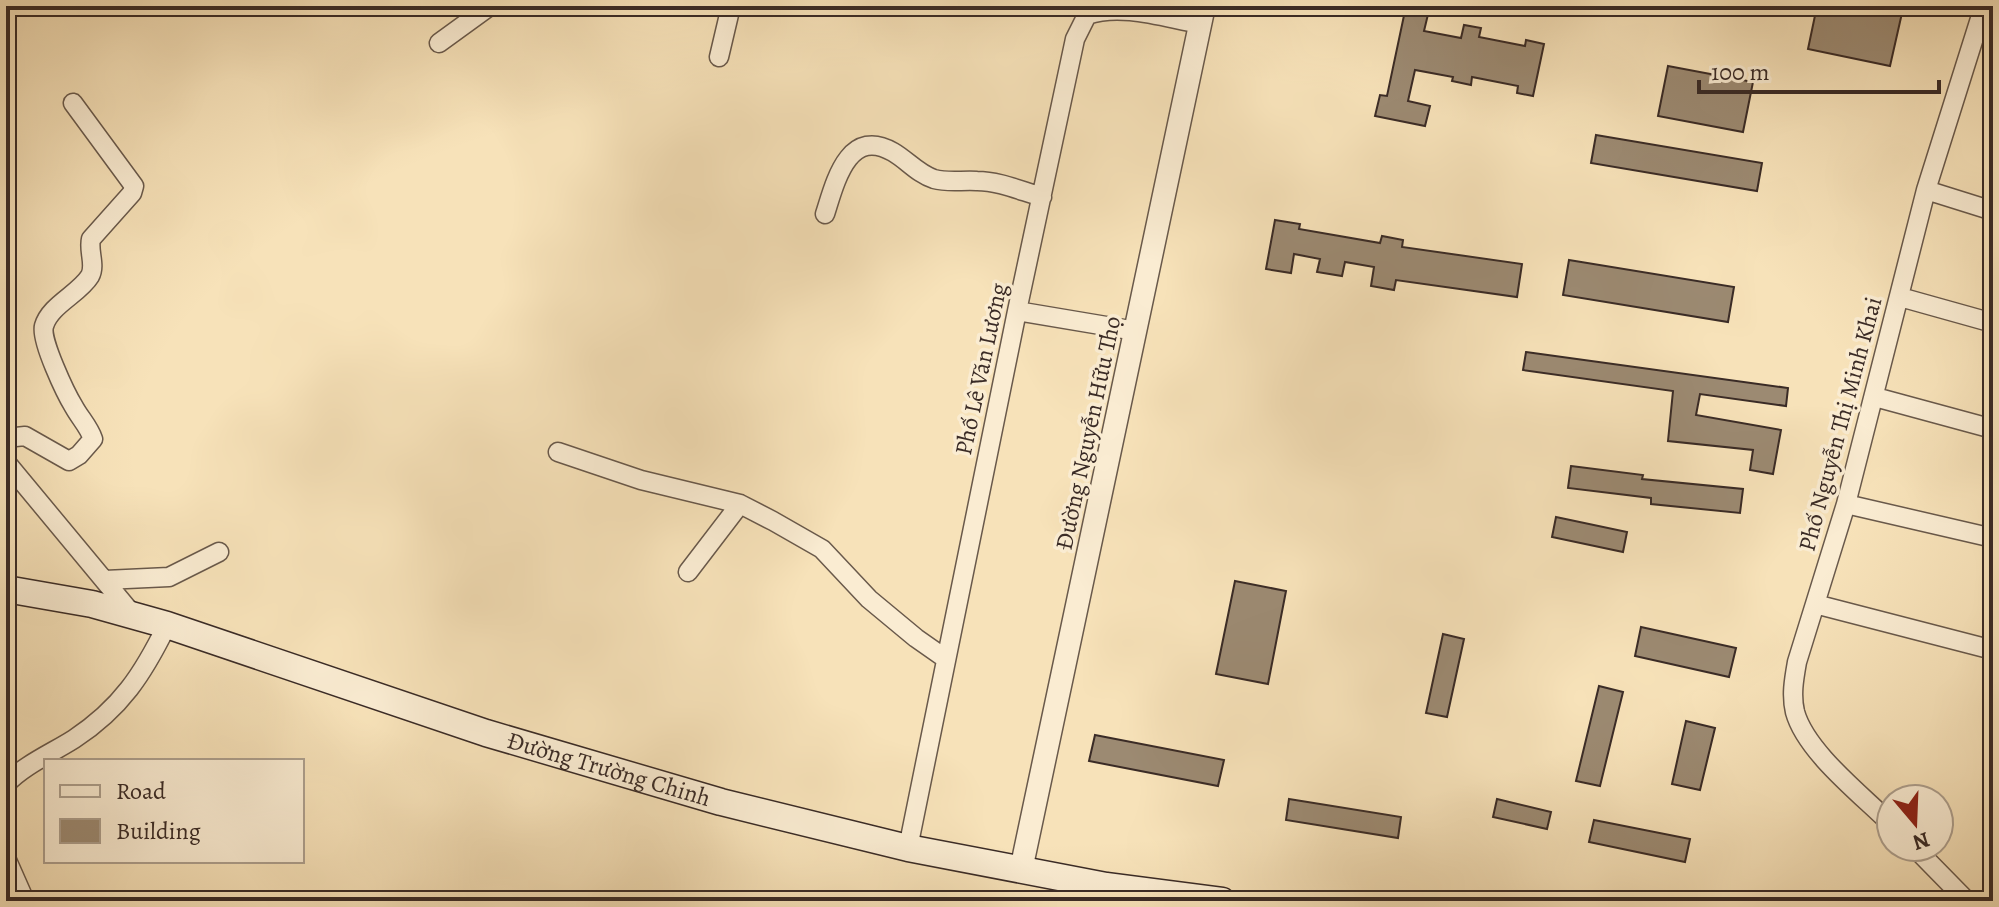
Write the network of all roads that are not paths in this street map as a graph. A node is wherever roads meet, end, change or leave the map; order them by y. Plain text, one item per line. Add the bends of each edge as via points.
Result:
1 (490, 6) edge
2 (731, 6) edge
3 (1984, 6) edge
4 (1202, 15) edge
5 (439, 43) dead end
6 (719, 57) dead end
7 (73, 103) dead end
8 (1926, 190) junction
9 (1042, 197) junction
10 (1993, 211) edge
11 (825, 214) dead end
12 (1900, 297) junction
13 (1017, 311) junction
14 (1993, 323) edge
15 (1136, 331) junction
16 (1875, 397) junction
17 (1993, 429) edge
18 (6, 438) edge
19 (558, 452) dead end
20 (6, 462) edge
21 (740, 504) junction
22 (1846, 504) junction
23 (1993, 538) edge
24 (219, 552) dead end
25 (688, 572) dead end
26 (105, 580) junction
27 (6, 589) edge
28 (1815, 604) junction
29 (133, 615) junction
30 (167, 625) junction
31 (1993, 650) edge
32 (946, 659) junction
33 (6, 784) edge
34 (1875, 808) edge
35 (908, 848) junction
36 (6, 858) edge
37 (1930, 863) edge
38 (1021, 870) junction
39 (25, 901) edge
40 (1222, 901) edge
41 (1967, 901) edge

1 - 5 street
2 - 6 street
3 - 8 street, Phố Nguyễn Thị Minh Khai
4 - 9 street, Phố Lê Văn Lương via 1087,15 1075,39
4 - 15 street, Đường Nguyễn Hữu Thọ
7 - 18 street via 134,186 91,239 90,276 44,326 65,391 93,439 69,461 25,436
8 - 10 street
8 - 12 street, Phố Nguyễn Thị Minh Khai
9 - 11 street via 979,181 935,180 892,151 874,146 845,160
9 - 13 street, Phố Lê Văn Lương
12 - 14 street
12 - 16 street, Phố Nguyễn Thị Minh Khai
13 - 15 street
13 - 32 street, Phố Lê Văn Lương
15 - 38 street, Đường Nguyễn Hữu Thọ
16 - 17 street
16 - 22 street, Phố Nguyễn Thị Minh Khai
19 - 21 street via 641,480
20 - 26 street
21 - 25 street
21 - 32 street via 812,542 885,614
22 - 23 street
22 - 28 street, Phố Nguyễn Thị Minh Khai
24 - 26 street via 169,577
26 - 29 street
27 - 29 main road, Đường Trường Chinh
28 - 31 street
28 - 34 street, Phố Nguyễn Thị Minh Khai via 1797,662 1796,715 1812,744
29 - 30 main road, Đường Trường Chinh
30 - 33 street via 139,679 112,708
30 - 35 main road, Đường Trường Chinh via 560,757
32 - 35 street, Phố Lê Văn Lương
35 - 38 main road, Đường Trường Chinh
36 - 39 street
37 - 41 street
38 - 40 main road, Đường Trường Chinh

